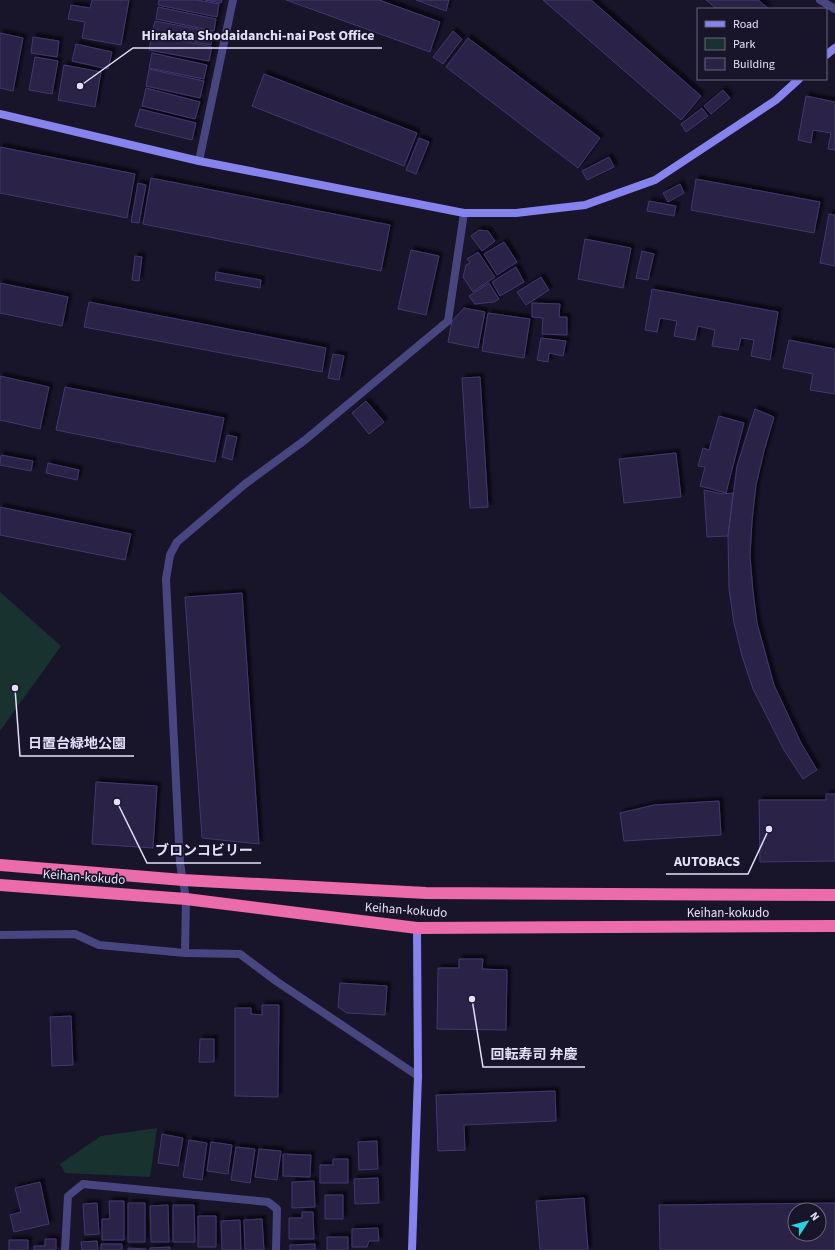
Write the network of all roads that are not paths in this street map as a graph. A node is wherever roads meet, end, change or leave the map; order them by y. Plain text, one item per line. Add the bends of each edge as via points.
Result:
1 (233, 0) edge
2 (820, 0) edge
3 (835, 9) edge
4 (835, 48) edge
5 (827, 55) edge
6 (798, 80) edge
7 (0, 114) edge
8 (199, 161) junction
9 (464, 213) junction
10 (0, 865) edge
11 (183, 880) junction
12 (0, 885) edge
13 (835, 895) edge
14 (186, 899) junction
15 (835, 926) edge
16 (417, 928) junction
17 (0, 935) edge
18 (185, 952) junction
19 (418, 1076) junction
20 (66, 1250) edge
21 (276, 1250) edge
22 (412, 1250) edge

1 - 8 street
2 - 3 street
4 - 5 street
6 - 9 street via 776,100 655,180 585,205 516,212
7 - 8 street
8 - 9 street
9 - 11 street via 448,321 305,440 245,484 177,542 170,555 166,579 180,863
10 - 11 highway, Keihan-kokudo
11 - 13 highway, Keihan-kokudo via 426,893
11 - 14 street
12 - 14 highway, Keihan-kokudo
14 - 16 highway, Keihan-kokudo
14 - 18 street
15 - 16 highway, Keihan-kokudo
16 - 19 street
17 - 18 street via 76,934 99,945
18 - 19 street via 240,954
19 - 22 street
20 - 21 street via 68,1196 83,1184 268,1202 277,1209

